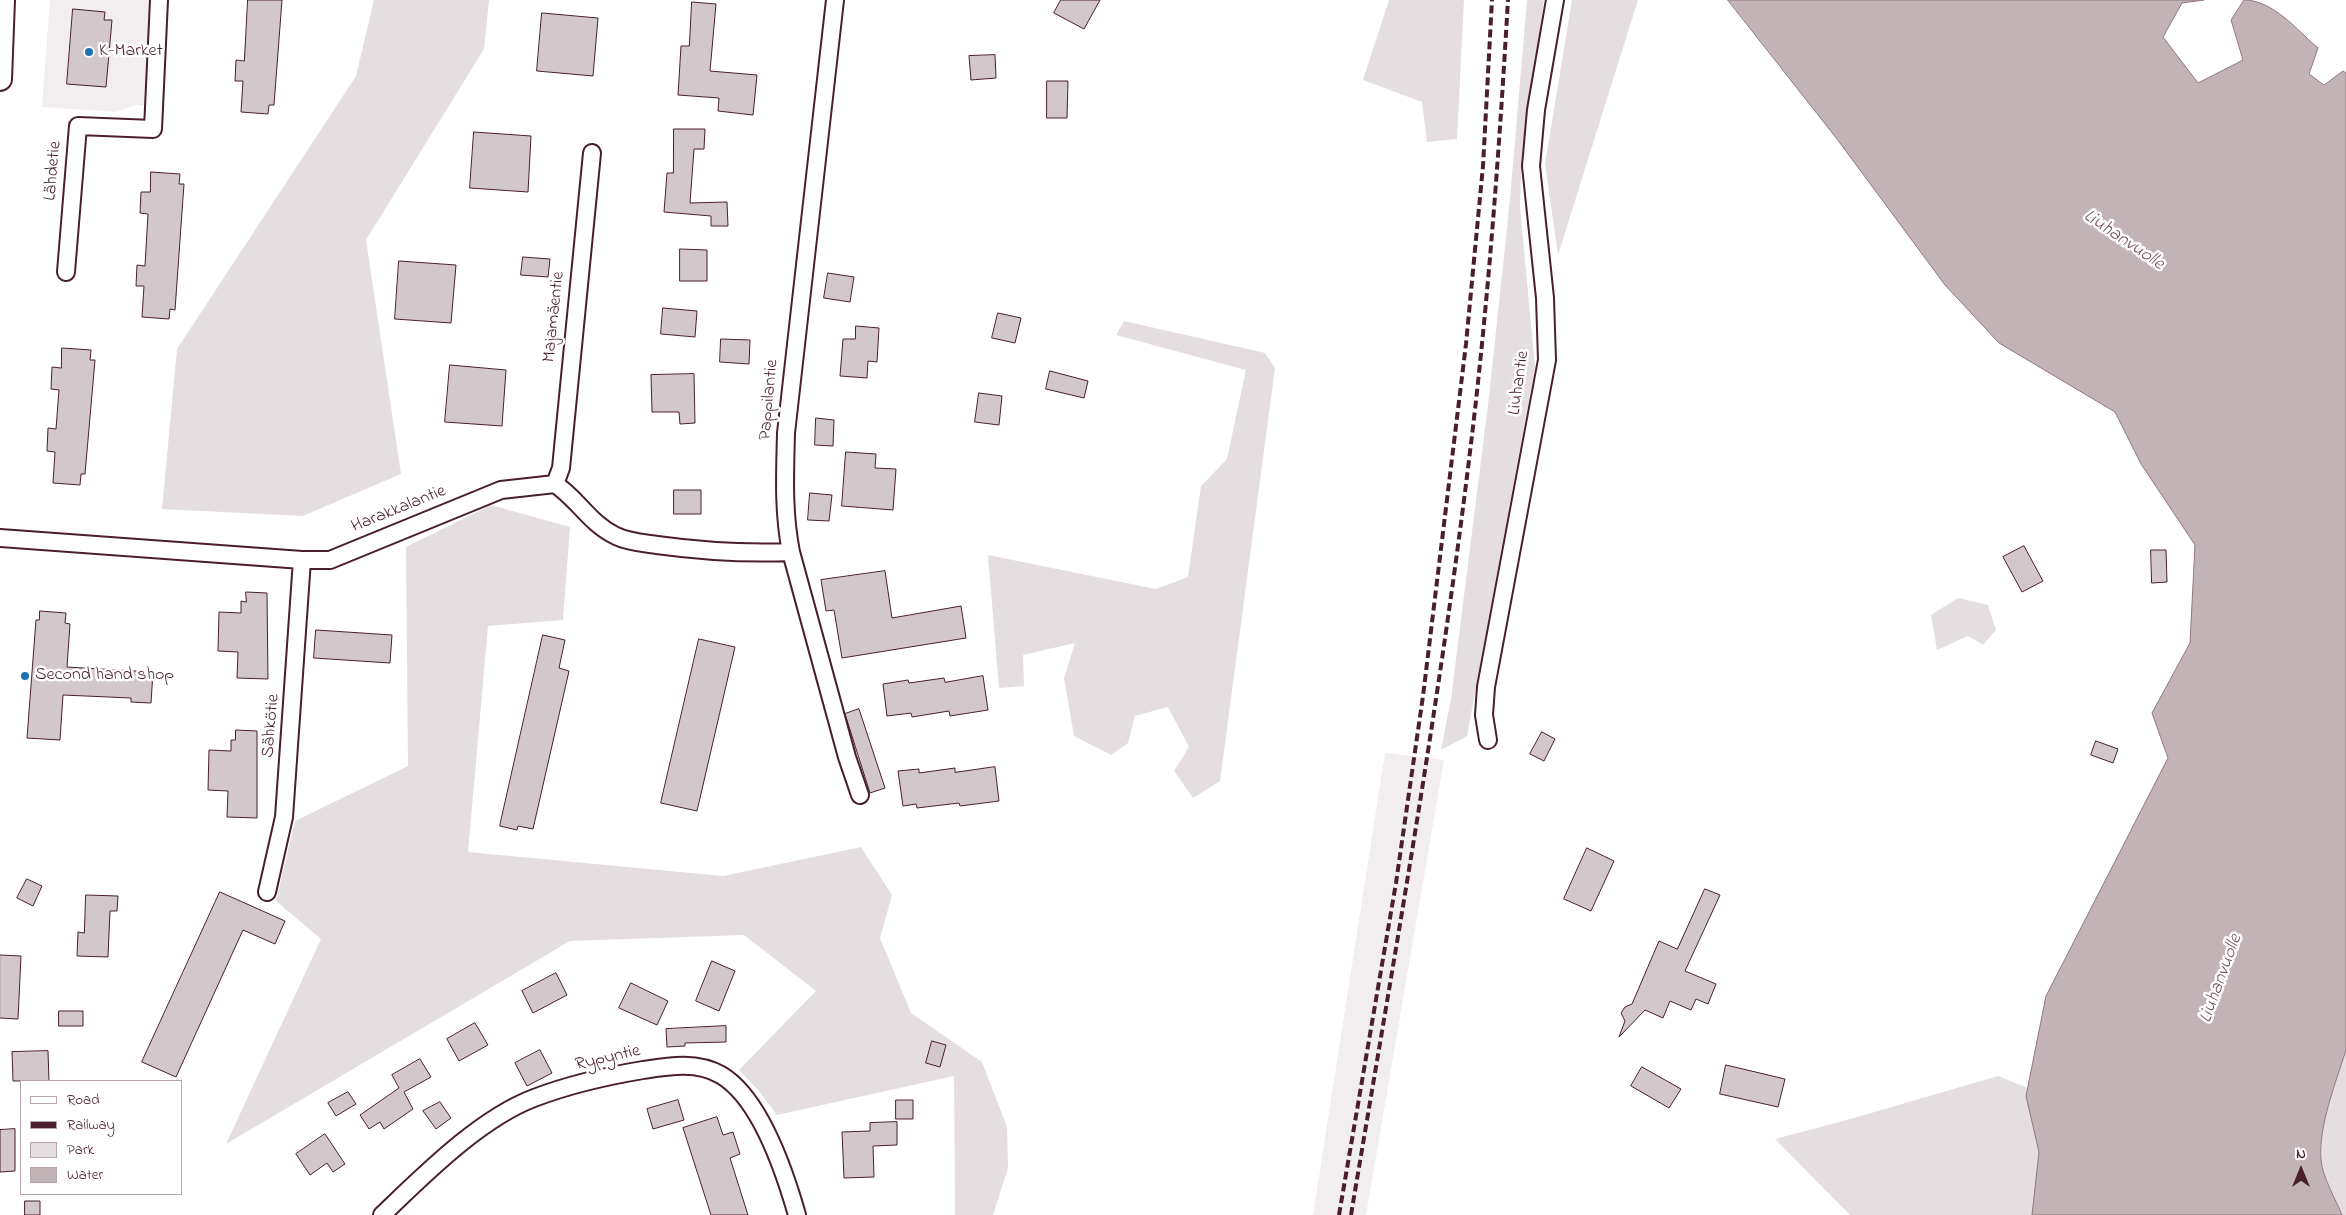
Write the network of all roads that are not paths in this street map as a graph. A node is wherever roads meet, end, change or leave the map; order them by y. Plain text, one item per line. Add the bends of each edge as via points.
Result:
1 (3, 0) edge
2 (159, 0) edge
3 (835, 0) edge
4 (1555, 0) edge
5 (0, 78) edge
6 (592, 153) dead end
7 (66, 272) dead end
8 (555, 484) junction
9 (0, 538) edge
10 (791, 552) junction
11 (302, 560) junction
12 (1488, 740) dead end
13 (860, 795) dead end
14 (267, 892) dead end
15 (382, 1215) edge
16 (797, 1215) edge

1 - 5 main road
2 - 7 street, Lähdetie via 153,129 78,126
3 - 10 street, Pappilantie via 786,432 786,527
4 - 12 street, Liuhantie via 1536,110 1531,166 1547,360 1486,688 1484,715
6 - 8 street, Majamäentie via 561,468
8 - 10 street via 578,502 587,516 615,536 676,548
8 - 11 street, Harakkalantie via 501,490 330,560
9 - 11 street, Harakkalantie
10 - 13 street, Pappilantie
11 - 14 street, Sähkötie via 284,818
15 - 16 street, Rypyntie via 450,1152 488,1123 533,1098 617,1074 675,1066 701,1068 721,1076 748,1102 766,1131

